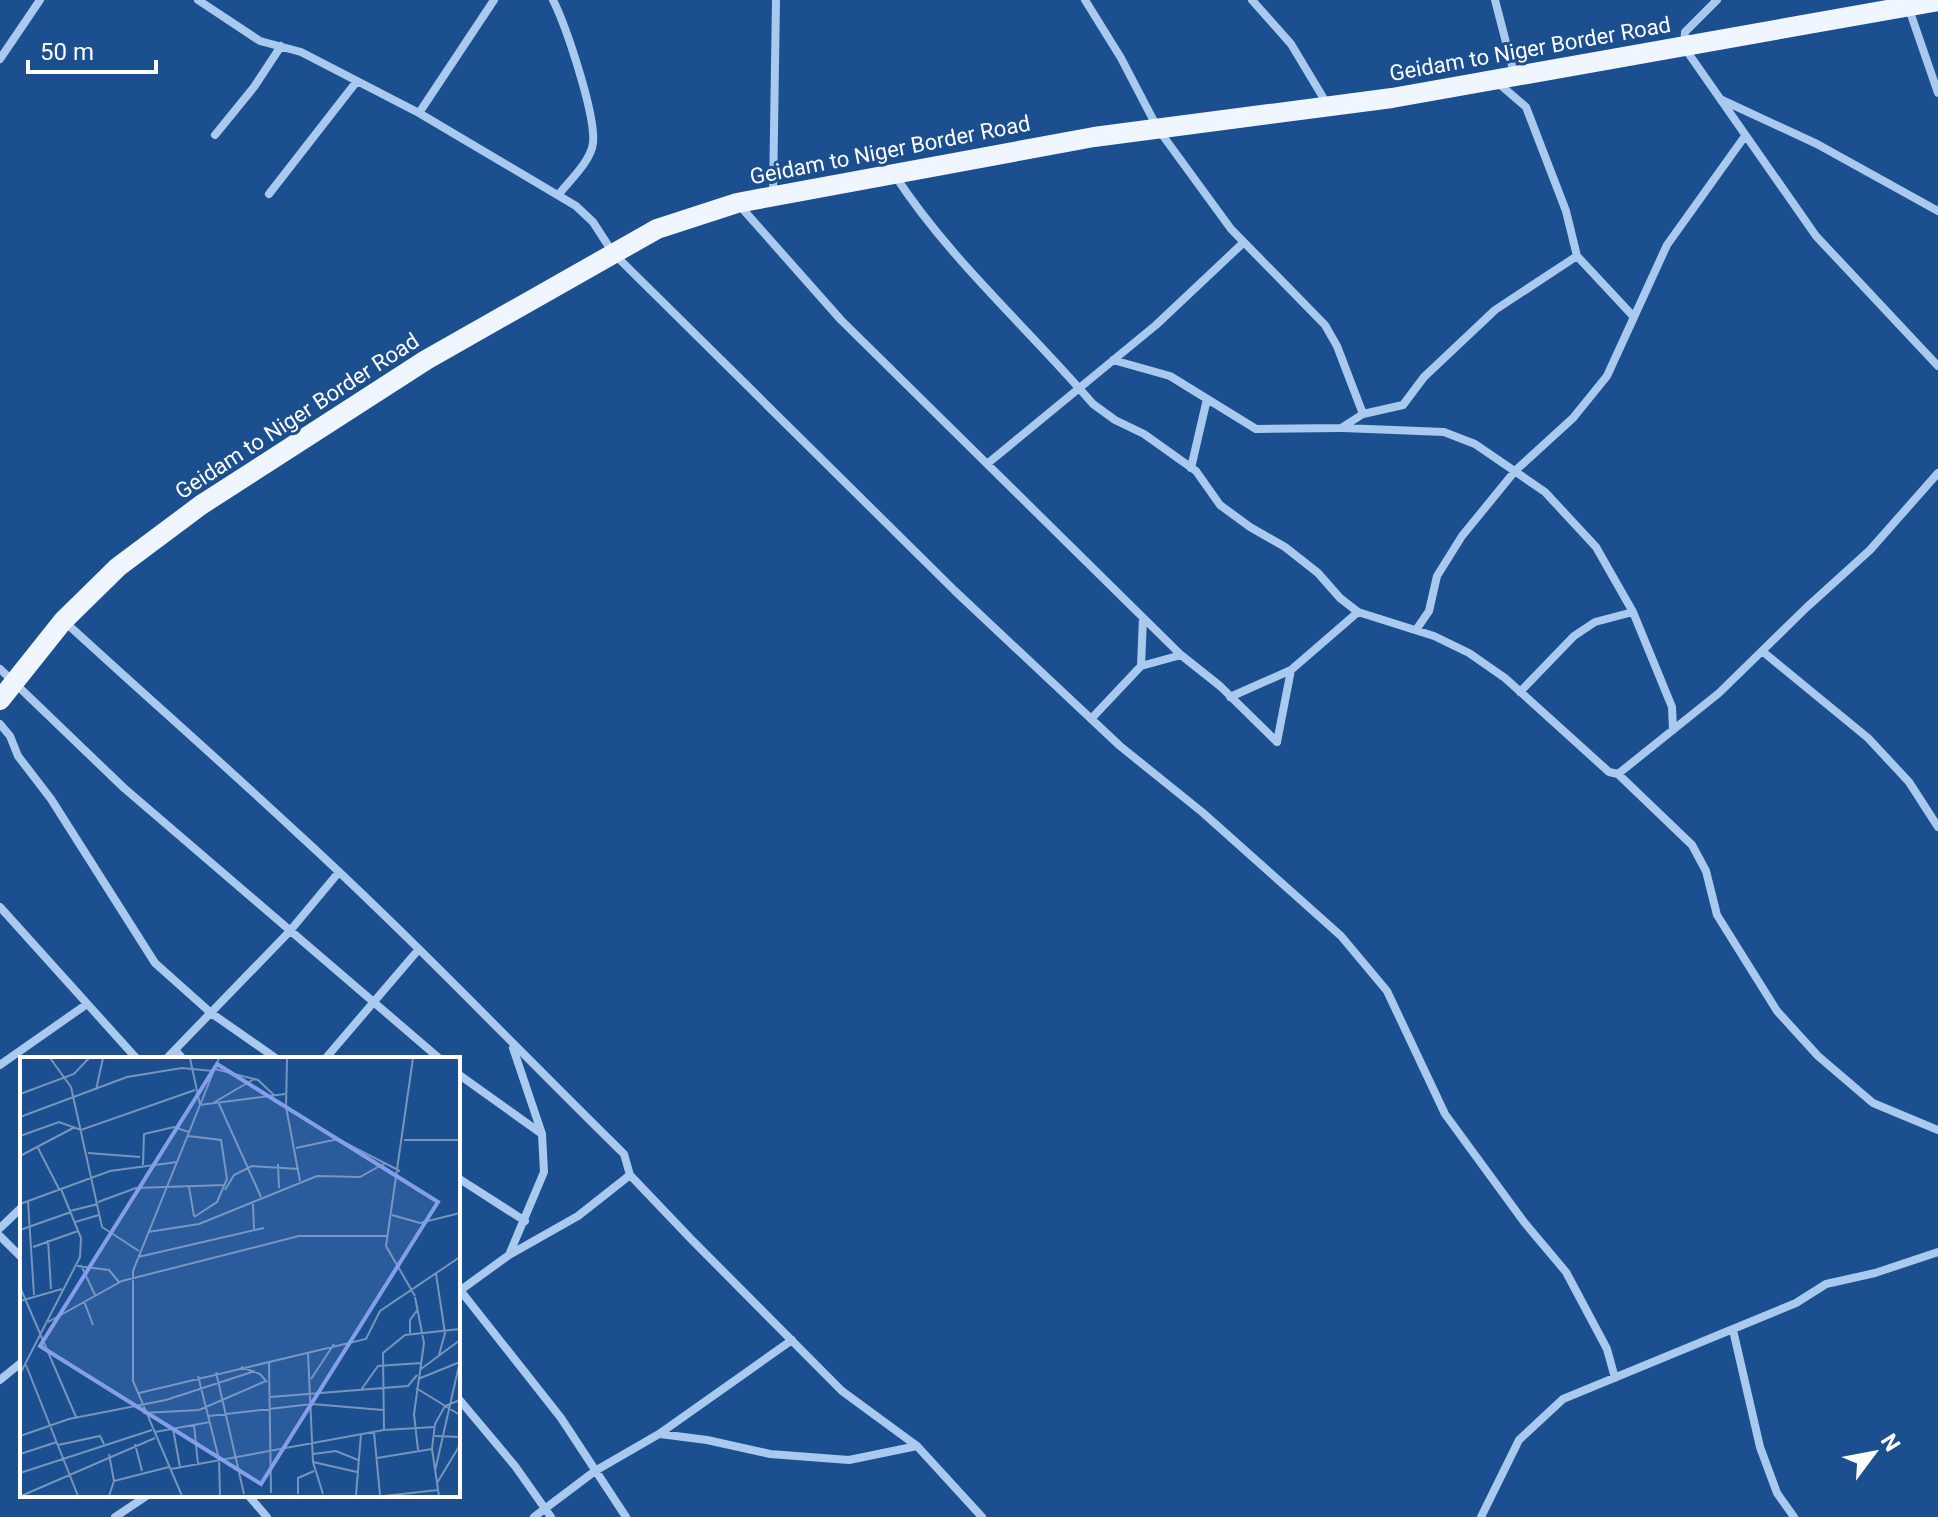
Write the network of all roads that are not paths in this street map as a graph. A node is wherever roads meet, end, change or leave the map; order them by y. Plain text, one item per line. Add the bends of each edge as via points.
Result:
1 (40, 0) edge
2 (198, 0) edge
3 (494, 0) edge
4 (553, 0) edge
5 (776, 0) edge
6 (1085, 0) edge
7 (1252, 0) edge
8 (1495, 0) edge
9 (1717, 0) edge
10 (1938, 1) edge
11 (1894, 5) edge
12 (281, 46) junction
13 (1684, 47) junction
14 (0, 59) edge
15 (1505, 78) junction
16 (357, 81) junction
17 (1938, 93) edge
18 (1721, 99) junction
19 (1329, 108) junction
20 (419, 113) junction
21 (1158, 129) junction
22 (215, 135) dead end
23 (1745, 136) junction
24 (893, 173) junction
25 (269, 194) dead end
26 (559, 194) junction
27 (773, 197) junction
28 (737, 203) junction
29 (1938, 211) edge
30 (1243, 243) junction
31 (613, 253) junction
32 (1577, 256) junction
33 (1633, 316) junction
34 (1113, 360) junction
35 (1938, 366) edge
36 (1080, 388) junction
37 (1207, 399) junction
38 (1363, 414) junction
39 (1341, 428) junction
40 (987, 464) junction
41 (1191, 468) junction
42 (1515, 471) junction
43 (1938, 473) edge
44 (1358, 612) junction
45 (1633, 612) junction
46 (1143, 618) junction
47 (63, 621) junction
48 (1416, 630) junction
49 (1762, 651) junction
50 (1181, 655) junction
51 (1141, 666) junction
52 (1291, 670) junction
53 (6, 676) edge
54 (1520, 692) junction
55 (1230, 697) junction
56 (0, 700) edge
57 (1091, 719) junction
58 (0, 724) edge
59 (1673, 730) junction
60 (1618, 774) junction
61 (1938, 827) edge
62 (339, 872) junction
63 (2, 912) edge
64 (289, 932) junction
65 (419, 949) junction
66 (372, 1003) junction
67 (87, 1004) junction
68 (211, 1013) junction
69 (512, 1044) junction
70 (175, 1050) junction
71 (135, 1057) edge
72 (168, 1057) edge
73 (181, 1057) edge
74 (274, 1057) edge
75 (327, 1057) edge
76 (438, 1057) edge
77 (0, 1065) edge
78 (460, 1075) edge
79 (1938, 1130) edge
80 (542, 1134) junction
81 (630, 1175) junction
82 (460, 1179) edge
83 (20, 1209) edge
84 (525, 1221) junction
85 (0, 1228) edge
86 (0, 1236) edge
87 (1938, 1252) edge
88 (509, 1255) junction
89 (20, 1256) edge
90 (460, 1290) edge
91 (460, 1292) edge
92 (1733, 1330) junction
93 (792, 1340) junction
94 (20, 1364) edge
95 (1615, 1378) junction
96 (0, 1380) edge
97 (460, 1400) edge
98 (659, 1434) junction
99 (917, 1446) junction
100 (595, 1471) junction
101 (145, 1497) edge
102 (250, 1497) edge
103 (545, 1508) junction
104 (115, 1517) edge
105 (267, 1517) edge
106 (534, 1517) edge
107 (551, 1517) edge
108 (626, 1517) edge
109 (982, 1517) edge
110 (1481, 1517) edge
111 (1794, 1517) edge

1 - 14 street
2 - 12 street via 260,41
3 - 20 street
4 - 26 street via 590,108 593,145
5 - 27 street
6 - 21 street
7 - 19 street via 1291,44
8 - 15 street
9 - 13 street via 1685,32
10 - 11 main road, Geidam to Niger Border Road
11 - 13 main road, Geidam to Niger Border Road
11 - 17 street
12 - 16 street
12 - 22 street
13 - 15 main road, Geidam to Niger Border Road
13 - 18 street
15 - 19 main road, Geidam to Niger Border Road
15 - 32 street via 1526,107 1566,211
16 - 20 street
16 - 25 street
18 - 23 street
18 - 29 street via 1817,144
19 - 21 main road, Geidam to Niger Border Road
20 - 26 street
21 - 24 main road, Geidam to Niger Border Road
21 - 30 street
23 - 33 street via 1667,245
23 - 35 street via 1816,236
24 - 27 main road, Geidam to Niger Border Road
24 - 36 street via 946,243
26 - 31 street via 593,222
27 - 28 main road, Geidam to Niger Border Road
28 - 31 main road, Geidam to Niger Border Road via 657,229
28 - 40 street via 841,320
30 - 34 street
30 - 38 street via 1325,325
31 - 47 main road, Geidam to Niger Border Road via 426,360 201,505 118,567
31 - 57 street
32 - 33 street
32 - 38 street via 1495,310 1435,366 1403,405
33 - 42 street via 1607,376 1573,418
34 - 36 street
34 - 37 street via 1170,376
36 - 40 street
36 - 41 street via 1115,420
37 - 39 street via 1256,429
37 - 41 street
38 - 39 street
39 - 42 street via 1444,432 1475,444
40 - 46 street
41 - 44 street via 1220,505 1285,547
42 - 45 street via 1545,492 1596,547
42 - 48 street via 1437,576 1429,611
43 - 49 street via 1870,550
44 - 48 street
44 - 52 street
45 - 54 street via 1595,622 1574,636
45 - 59 street via 1672,707
46 - 50 street
46 - 51 street
47 - 53 main road, Geidam to Niger Border Road
47 - 62 street
48 - 54 street via 1469,653
49 - 59 street
49 - 61 street via 1868,738 1909,782
50 - 51 street
50 - 55 street
51 - 57 street
52 - 55 street
52 - 55 street via 1277,742
53 - 56 main road, Geidam to Niger Border Road
53 - 64 street
54 - 60 street via 1609,772
57 - 95 street via 1341,936 1387,991 1445,1114 1566,1272 1607,1349
58 - 68 street via 155,963
59 - 60 street
60 - 79 street via 1692,845 1706,871 1717,915 1777,1011 1818,1056 1873,1103
62 - 64 street
62 - 65 street
63 - 67 street
64 - 66 street
64 - 68 street
65 - 66 street
65 - 69 street
66 - 75 street
66 - 76 street
67 - 71 street
67 - 77 street
68 - 70 street
68 - 74 street
69 - 80 street
69 - 81 street via 624,1154
70 - 72 street
70 - 73 street
78 - 80 street
80 - 84 street via 544,1172
81 - 88 street via 578,1216
81 - 93 street
82 - 84 street
83 - 85 street
84 - 88 street
86 - 89 street
87 - 92 street via 1826,1284
88 - 90 street
91 - 100 street via 561,1418
92 - 95 street
92 - 111 street via 1760,1447 1777,1493
93 - 98 street
93 - 99 street via 842,1391
94 - 96 street
95 - 110 street via 1563,1399 1519,1440
97 - 103 street
98 - 99 street via 770,1454 849,1460
98 - 100 street
99 - 109 street
100 - 103 street
100 - 108 street
101 - 104 street
102 - 105 street
103 - 106 street
103 - 107 street

